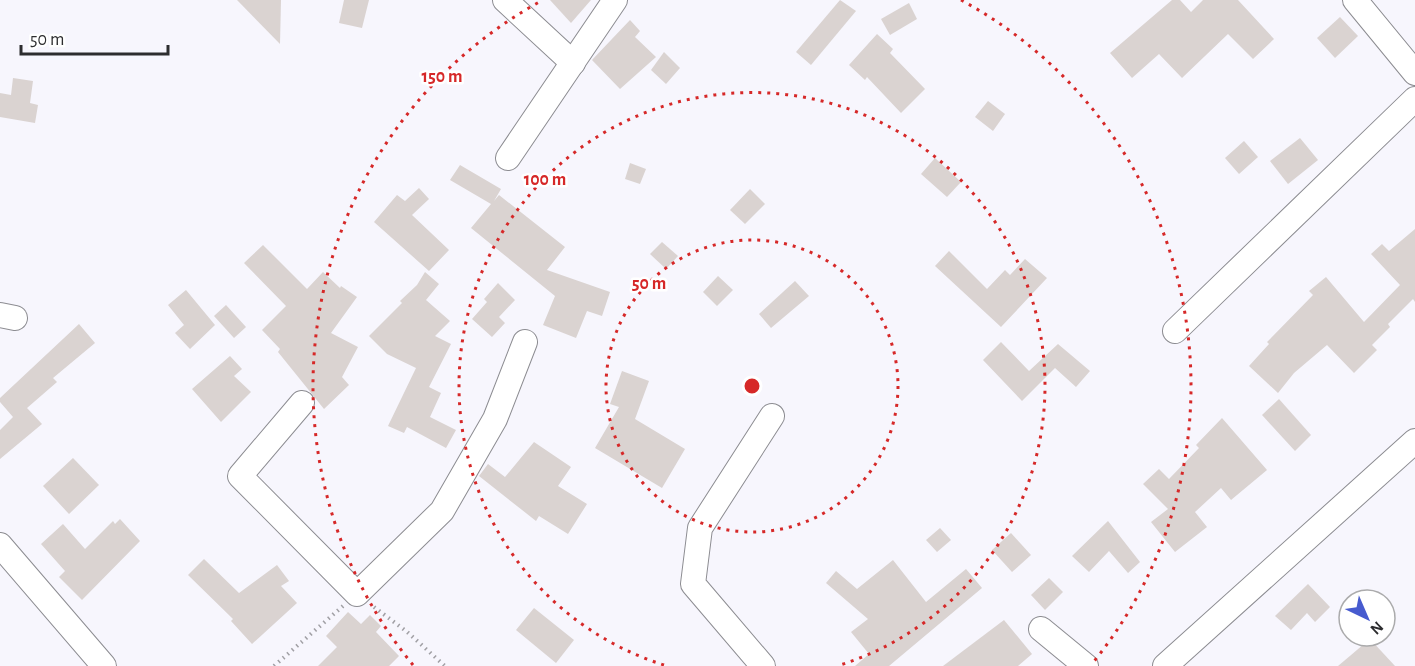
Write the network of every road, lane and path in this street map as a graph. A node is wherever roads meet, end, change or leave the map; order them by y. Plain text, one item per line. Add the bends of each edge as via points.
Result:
1 (505, 0) edge
2 (615, 0) edge
3 (1355, 0) edge
4 (573, 63) junction
5 (1415, 73) edge
6 (1415, 99) edge
7 (508, 158) dead end
8 (1175, 331) dead end
9 (525, 342) dead end
10 (302, 403) dead end
11 (772, 416) dead end
12 (1415, 441) edge
13 (0, 545) edge
14 (357, 594) junction
15 (1041, 629) dead end
16 (104, 666) edge
17 (274, 666) edge
18 (445, 666) edge
19 (763, 666) edge
20 (1086, 666) edge
21 (1165, 666) edge

1 - 4 street
2 - 4 street
3 - 5 street
4 - 7 street
6 - 8 street
9 - 14 street via 495,419 442,511
10 - 14 street via 240,476
11 - 19 street via 700,528 693,584
12 - 21 street
13 - 16 street
14 - 17 path
14 - 18 path
15 - 20 street

